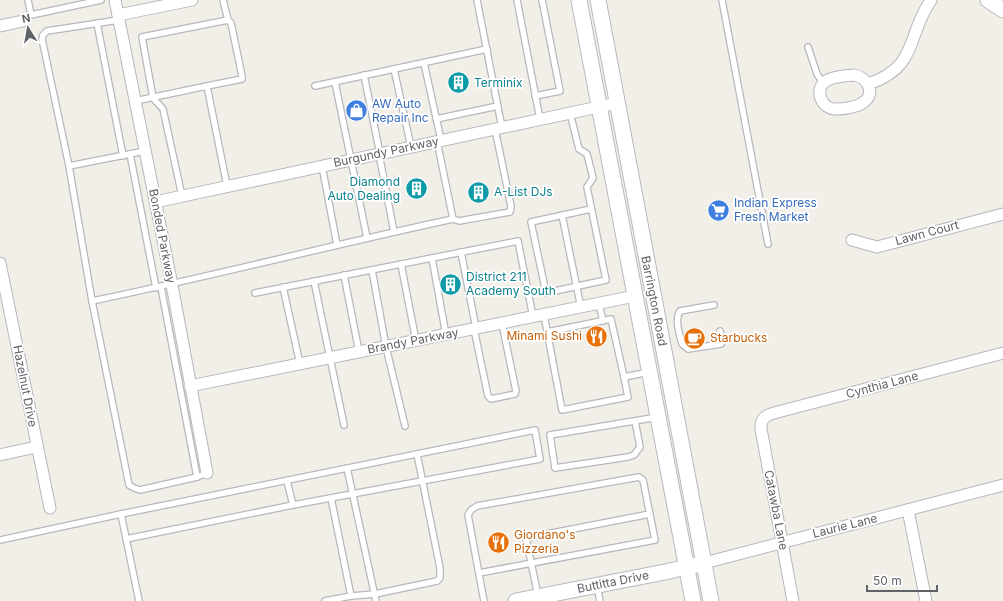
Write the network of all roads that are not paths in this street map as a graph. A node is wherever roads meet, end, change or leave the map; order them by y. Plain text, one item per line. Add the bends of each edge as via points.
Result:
1 (28, 0) edge
2 (101, 0) edge
3 (115, 0) edge
4 (192, 0) edge
5 (223, 0) edge
6 (477, 0) edge
7 (517, 0) edge
8 (542, 0) edge
9 (579, 0) edge
10 (598, 0) edge
11 (722, 0) edge
12 (931, 0) edge
13 (988, 0) edge
14 (89, 1) edge
15 (1003, 10) edge
16 (119, 18) junction
17 (228, 20) junction
18 (23, 21) dead end
19 (98, 23) junction
20 (0, 26) edge
21 (808, 47) dead end
22 (487, 49) junction
23 (424, 62) junction
24 (394, 69) junction
25 (364, 75) junction
26 (335, 82) junction
27 (824, 83) junction
28 (868, 84) junction
29 (207, 86) junction
30 (315, 86) dead end
31 (536, 96) junction
32 (153, 98) junction
33 (135, 101) junction
34 (617, 103) junction
35 (498, 106) junction
36 (598, 106) junction
37 (570, 113) junction
38 (436, 119) junction
39 (540, 119) junction
40 (499, 128) junction
41 (439, 141) junction
42 (411, 147) junction
43 (145, 152) junction
44 (130, 154) junction
45 (379, 154) junction
46 (123, 156) junction
47 (351, 160) junction
48 (69, 166) junction
49 (322, 166) junction
50 (227, 186) junction
51 (182, 196) junction
52 (155, 202) junction
53 (591, 209) junction
54 (1003, 214) edge
55 (562, 215) junction
56 (453, 219) junction
57 (394, 232) junction
58 (367, 238) junction
59 (852, 240) dead end
60 (768, 244) dead end
61 (337, 245) junction
62 (460, 252) junction
63 (432, 258) junction
64 (0, 263) edge
65 (401, 264) junction
66 (372, 270) junction
67 (344, 275) junction
68 (314, 281) junction
69 (172, 285) junction
70 (576, 286) junction
71 (283, 287) junction
72 (158, 288) junction
73 (255, 293) dead end
74 (636, 296) junction
75 (92, 301) junction
76 (599, 304) junction
77 (714, 305) dead end
78 (581, 308) junction
79 (539, 317) junction
80 (603, 320) junction
81 (502, 324) junction
82 (475, 329) junction
83 (720, 330) dead end
84 (547, 332) junction
85 (446, 335) junction
86 (416, 341) junction
87 (386, 347) junction
88 (359, 352) junction
89 (1003, 353) edge
90 (331, 358) junction
91 (300, 364) junction
92 (649, 372) junction
93 (624, 377) junction
94 (185, 387) junction
95 (658, 417) junction
96 (762, 419) joint
97 (635, 421) junction
98 (344, 425) dead end
99 (405, 426) dead end
100 (36, 447) junction
101 (417, 454) junction
102 (0, 455) edge
103 (348, 468) junction
104 (202, 475) joint
105 (287, 481) junction
106 (422, 481) junction
107 (1003, 485) edge
108 (353, 494) junction
109 (331, 498) junction
110 (293, 505) junction
111 (50, 508) dead end
112 (908, 510) junction
113 (121, 514) junction
114 (650, 514) junction
115 (126, 538) junction
116 (0, 540) edge
117 (782, 543) junction
118 (704, 563) junction
119 (532, 564) junction
120 (686, 568) junction
121 (479, 573) junction
122 (597, 585) junction
123 (375, 594) junction
124 (350, 596) junction
125 (539, 597) junction
126 (140, 601) edge
127 (325, 601) edge
128 (376, 601) edge
129 (484, 601) edge
130 (516, 601) edge
131 (600, 601) edge
132 (693, 601) edge
133 (711, 601) edge
134 (793, 601) edge
135 (926, 601) edge

1 - 14 lane via 31,14
2 - 14 lane
3 - 16 street, Bonded Parkway
4 - 16 street
5 - 17 lane
6 - 22 lane
7 - 31 lane
8 - 31 lane via 560,92
9 - 36 main road, Barrington Road
10 - 34 main road, Barrington Road
11 - 60 lane
12 - 28 street via 903,62 882,80
13 - 15 main road
16 - 19 lane
16 - 33 street, Bonded Parkway
17 - 29 lane via 231,23 242,79
17 - 32 lane via 142,38
18 - 20 street
19 - 46 lane
19 - 48 lane via 47,31 42,39
21 - 27 lane via 817,74
22 - 23 lane
22 - 35 lane
23 - 24 lane
23 - 38 lane
24 - 25 lane
24 - 42 lane
25 - 26 lane
25 - 45 lane
26 - 30 lane
26 - 47 lane
27 - 28 street via 854,75 860,76
27 - 28 street via 820,89 821,100 825,105 836,109 860,105 868,96
29 - 32 lane
29 - 50 lane
31 - 39 lane
32 - 33 lane
32 - 51 lane via 163,110
33 - 43 street, Bonded Parkway
34 - 36 street, Burgundy Parkway
34 - 118 main road, Barrington Road
35 - 38 lane
35 - 40 lane
36 - 37 street, Burgundy Parkway
36 - 74 main road, Barrington Road
37 - 39 street, Burgundy Parkway
37 - 53 lane via 579,149 587,154 593,178 587,187
38 - 41 lane
39 - 40 street, Burgundy Parkway
40 - 41 street, Burgundy Parkway
40 - 56 lane via 512,206 510,212 459,221
41 - 42 street, Burgundy Parkway
41 - 56 lane
42 - 45 street, Burgundy Parkway
43 - 44 lane
43 - 52 street, Bonded Parkway
44 - 46 lane
44 - 72 lane
45 - 47 street, Burgundy Parkway
45 - 57 lane
46 - 48 lane
47 - 49 street, Burgundy Parkway
47 - 58 lane
48 - 75 lane
49 - 50 street, Burgundy Parkway
49 - 61 lane
50 - 51 street, Burgundy Parkway
51 - 52 street, Burgundy Parkway
52 - 69 street, Bonded Parkway
53 - 55 lane
53 - 70 lane via 606,280
54 - 59 street, Lawn Court via 877,247
55 - 70 lane
55 - 70 lane via 531,222 546,293
56 - 57 lane
57 - 58 lane
58 - 61 lane
61 - 69 lane
62 - 63 lane
62 - 79 lane via 518,241
62 - 82 lane
63 - 65 lane
63 - 85 lane
64 - 100 street, Hazelnut Drive
65 - 66 lane
65 - 86 lane
66 - 67 lane
66 - 87 lane
67 - 68 lane
67 - 88 lane
68 - 71 lane
68 - 90 lane
69 - 72 lane
69 - 94 street, Bonded Parkway
70 - 78 lane
71 - 73 lane
71 - 91 lane
72 - 75 lane
72 - 94 lane
74 - 76 street, Brandy Parkway
74 - 92 main road, Barrington Road
75 - 104 lane via 129,485 140,490
76 - 78 street, Brandy Parkway
76 - 80 lane
77 - 83 lane via 680,311 678,321 682,344 688,349 721,344 723,340
78 - 79 street, Brandy Parkway
79 - 81 street, Brandy Parkway
79 - 84 lane
80 - 84 lane
80 - 93 lane via 611,319
81 - 82 street, Brandy Parkway
81 - 82 lane via 516,391 515,394 491,399 488,396
82 - 85 street, Brandy Parkway
84 - 93 lane via 562,410 628,397
85 - 86 street, Brandy Parkway
86 - 87 street, Brandy Parkway
87 - 88 street, Brandy Parkway
87 - 99 lane
88 - 90 street, Brandy Parkway
89 - 96 street, Cynthia Lane via 774,413
90 - 91 street, Brandy Parkway
90 - 98 lane
91 - 94 street, Brandy Parkway
92 - 93 lane
92 - 95 main road, Barrington Road
94 - 104 street, Bonded Parkway
95 - 97 lane
95 - 120 main road, Barrington Road
96 - 117 street, Catawba Lane via 761,429
97 - 97 lane via 550,435 555,468 634,455 640,447
100 - 102 street
100 - 111 street, Hazelnut Drive
101 - 103 lane
101 - 106 lane
101 - 106 lane via 534,430 540,459
103 - 105 lane
103 - 108 lane
105 - 110 lane
105 - 113 lane
106 - 108 lane
106 - 123 lane via 440,578 438,581
107 - 112 street, Laurie Lane
108 - 109 lane
108 - 123 lane
109 - 110 lane
109 - 124 lane
110 - 115 lane
112 - 117 street, Laurie Lane
112 - 135 street
113 - 115 lane
113 - 116 lane
114 - 119 lane via 655,540
114 - 119 lane via 526,538
114 - 121 lane via 643,480 639,476 477,506 468,515
115 - 126 lane
117 - 118 street, Laurie Lane
117 - 134 street, Catawba Lane
118 - 120 main road, Laurie Lane
118 - 133 main road, Barrington Road
119 - 121 lane
119 - 125 lane
120 - 122 main road, Buttitta Drive
120 - 132 main road, Barrington Road
121 - 129 lane
122 - 125 main road, Buttitta Drive
122 - 131 lane
123 - 124 lane
123 - 128 lane
124 - 127 lane
125 - 130 main road, Buttitta Drive

